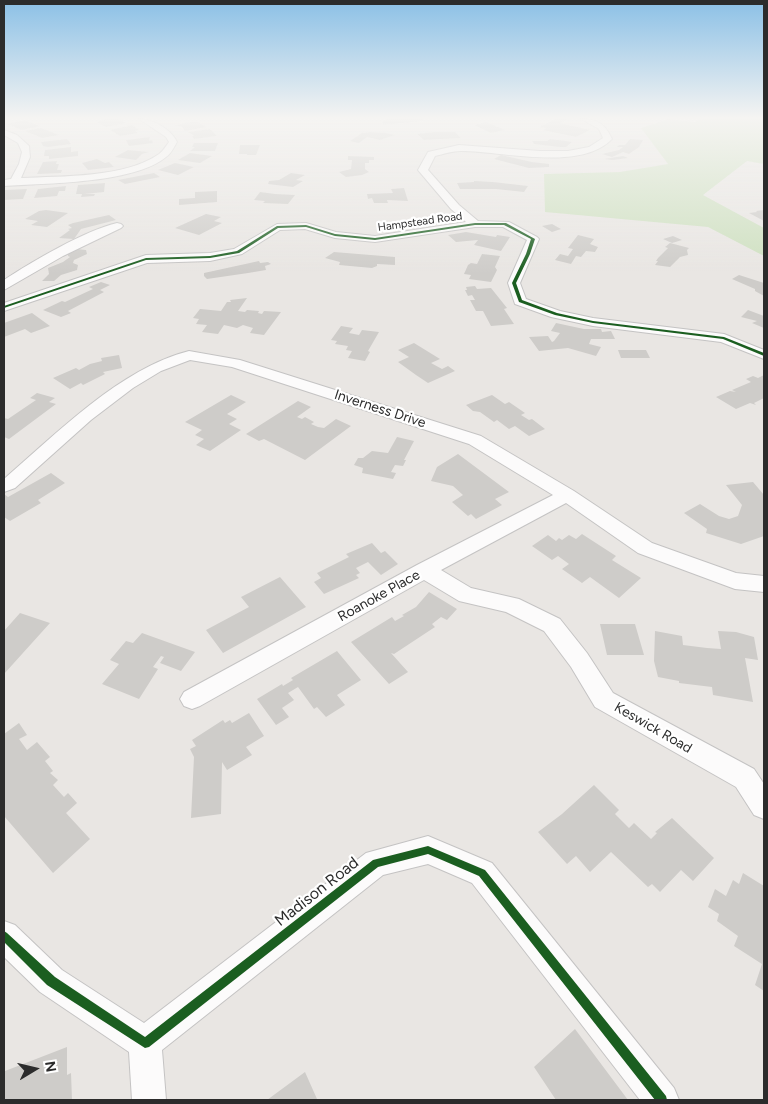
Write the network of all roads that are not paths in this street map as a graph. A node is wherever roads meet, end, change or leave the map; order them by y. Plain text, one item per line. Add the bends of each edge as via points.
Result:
1 (21, 171) edge
2 (123, 171) edge
3 (422, 171) edge
4 (15, 181) junction
5 (4, 183) edge
6 (475, 224) junction
7 (117, 226) dead end
8 (4, 286) edge
9 (4, 307) edge
10 (764, 355) edge
11 (4, 486) edge
12 (567, 495) junction
13 (424, 570) junction
14 (764, 584) edge
15 (192, 699) dead end
16 (764, 806) edge
17 (4, 936) edge
18 (145, 1043) junction
19 (149, 1100) edge
20 (662, 1100) edge

1 - 4 street
2 - 4 street
3 - 6 street via 454,207
4 - 5 street
6 - 9 street, Hampstead Road via 375,239 335,235 306,226 277,227 238,252 210,257 146,259
6 - 10 street, Hampstead Road via 505,224 533,239 514,283 520,301 556,314 593,322 724,338
7 - 8 street via 62,250
11 - 12 street, Inverness Drive via 128,385 156,368 189,355 235,363 475,440
12 - 13 street, Roanoke Place
12 - 14 street, Inverness Drive via 644,548 735,581
13 - 15 street, Roanoke Place
13 - 16 street, Keswick Road via 466,595 511,605 552,625 604,700 745,778
17 - 18 street via 51,981
18 - 19 street
18 - 20 street, Madison Road via 376,863 428,850 482,873

